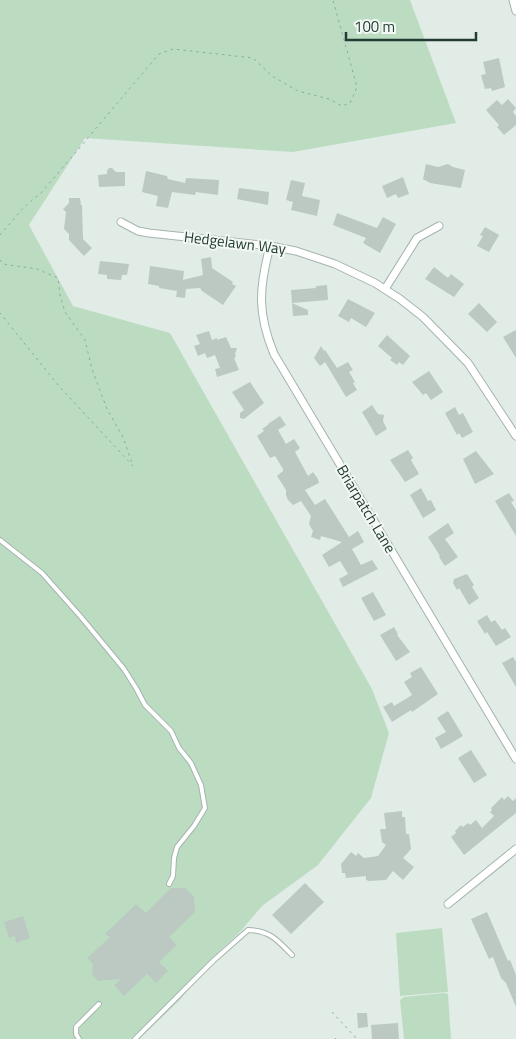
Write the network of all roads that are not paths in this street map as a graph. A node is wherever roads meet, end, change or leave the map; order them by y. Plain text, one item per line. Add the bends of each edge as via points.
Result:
1 (513, 0) edge
2 (516, 11) edge
3 (121, 222) dead end
4 (439, 226) dead end
5 (270, 246) junction
6 (385, 289) junction
7 (516, 436) edge
8 (0, 540) edge
9 (516, 759) edge
10 (516, 849) edge
11 (169, 884) dead end
12 (448, 904) dead end
13 (292, 955) dead end
14 (99, 1004) dead end
15 (79, 1039) edge
16 (135, 1039) edge

1 - 2 street
3 - 5 street, Hedgelawn Way via 149,234
4 - 6 street via 417,238
5 - 6 street, Hedgelawn Way via 335,264
5 - 9 street, Briarpatch Lane via 261,298 264,329 274,354
6 - 7 street, Hedgelawn Way via 423,317 468,362
8 - 11 lane via 42,573 81,617 124,669 145,705 171,731 191,763 201,785 205,808 176,847
10 - 12 street
13 - 16 lane via 274,937 262,931 248,930
14 - 15 lane via 76,1026

